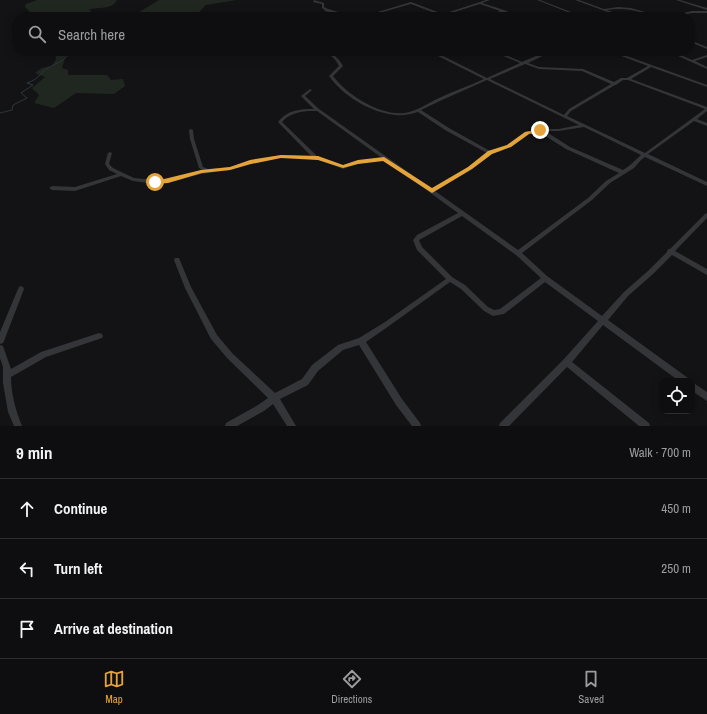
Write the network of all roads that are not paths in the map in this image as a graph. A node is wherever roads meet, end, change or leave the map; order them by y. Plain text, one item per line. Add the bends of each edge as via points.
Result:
1 (489, 0) edge
2 (538, 0) edge
3 (576, 0) edge
4 (677, 0) edge
5 (314, 1) edge
6 (480, 3) junction
7 (604, 10) junction
8 (707, 10) edge
9 (336, 11) junction
10 (503, 11) edge
11 (329, 12) edge
12 (339, 12) edge
13 (378, 12) edge
14 (437, 12) edge
15 (449, 12) edge
16 (570, 12) edge
17 (610, 12) edge
18 (639, 12) edge
19 (692, 12) edge
20 (695, 43) edge
21 (707, 48) edge
22 (332, 56) edge
23 (440, 56) edge
24 (506, 56) edge
25 (539, 56) edge
26 (623, 56) edge
27 (681, 56) edge
28 (707, 56) edge
29 (693, 61) junction
30 (522, 63) junction
31 (650, 66) junction
32 (707, 68) edge
33 (487, 79) junction
34 (628, 79) junction
35 (615, 84) junction
36 (707, 86) edge
37 (310, 90) dead end
38 (707, 108) edge
39 (318, 110) junction
40 (418, 110) junction
41 (565, 116) junction
42 (694, 119) junction
43 (584, 126) junction
44 (707, 126) edge
45 (191, 130) dead end
46 (540, 130) junction
47 (110, 153) dead end
48 (490, 153) junction
49 (646, 155) junction
50 (318, 158) junction
51 (384, 159) junction
52 (207, 171) junction
53 (622, 172) junction
54 (121, 174) junction
55 (706, 183) edge
56 (52, 188) dead end
57 (432, 191) junction
58 (463, 213) junction
59 (707, 215) edge
60 (670, 251) junction
61 (518, 253) junction
62 (177, 260) dead end
63 (707, 272) edge
64 (545, 278) junction
65 (450, 279) junction
66 (21, 289) dead end
67 (603, 321) junction
68 (99, 336) dead end
69 (0, 340) edge
70 (361, 341) junction
71 (0, 348) edge
72 (567, 362) junction
73 (5, 378) edge
74 (681, 378) edge
75 (695, 388) edge
76 (707, 397) edge
77 (274, 398) junction
78 (18, 426) edge
79 (229, 426) edge
80 (292, 426) edge
81 (417, 426) edge
82 (503, 426) edge
83 (646, 426) edge

1 - 6 street
2 - 16 street
3 - 7 street
4 - 8 street
5 - 9 street via 323,4 324,8
6 - 10 street
6 - 15 street
7 - 17 street
7 - 18 street via 618,7
8 - 19 street
9 - 11 street
9 - 12 street
13 - 14 street via 411,2
20 - 21 street
22 - 40 street via 341,66 331,76 352,97 394,114
23 - 33 street
24 - 30 street
25 - 30 street
26 - 31 street
27 - 29 street
28 - 29 street
29 - 32 street
30 - 33 street
30 - 35 street via 539,68 583,70
31 - 34 street
31 - 36 street
33 - 40 street via 438,98
33 - 41 street
34 - 35 street via 622,79
34 - 38 street
35 - 41 street via 570,110
37 - 39 street via 303,96
38 - 42 street
39 - 50 street via 302,110 288,114 280,122
39 - 51 street via 343,126
40 - 48 street
41 - 43 street
42 - 44 street
42 - 49 street
43 - 46 street
43 - 49 street
45 - 52 street via 202,168
46 - 48 street via 527,133 509,146
46 - 53 street via 568,148
47 - 54 street via 107,164
48 - 57 street
49 - 53 street
49 - 55 street
50 - 51 street via 343,167 358,162
50 - 52 street via 268,158
51 - 57 street
52 - 54 street via 155,182 133,179
53 - 61 street
54 - 56 street via 75,189
57 - 58 street
58 - 61 street
58 - 65 street via 416,240 419,248
59 - 60 street
60 - 63 street
60 - 67 street via 652,272 626,294
61 - 64 street
62 - 77 street via 188,288 214,337
64 - 65 street via 502,312 497,313 486,309 463,287
64 - 67 street
65 - 70 street
66 - 69 street
67 - 72 street
67 - 74 street
68 - 73 street via 44,354
70 - 77 street via 341,347 315,368 305,382
70 - 81 street
71 - 73 street via 7,367
72 - 82 street
72 - 83 street
73 - 78 street via 12,412
75 - 76 street
77 - 79 street
77 - 80 street

